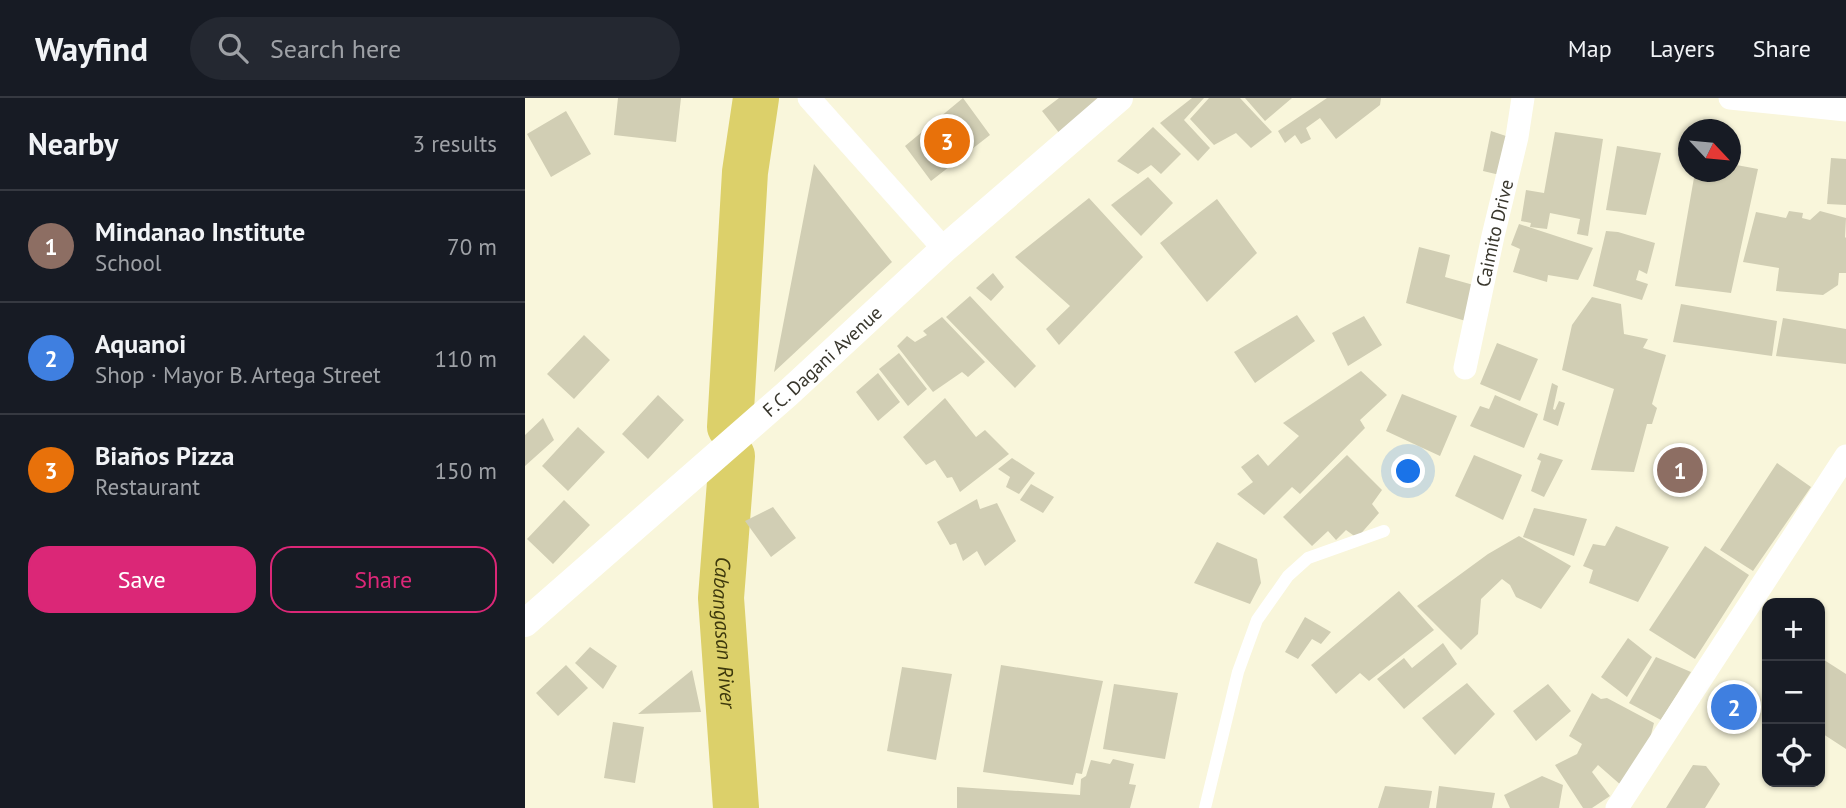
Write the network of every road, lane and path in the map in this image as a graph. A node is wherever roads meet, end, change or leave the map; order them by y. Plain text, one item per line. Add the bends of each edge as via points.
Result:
1 (809, 98) edge
2 (1118, 98) edge
3 (1523, 98) edge
4 (1730, 98) edge
5 (1846, 110) edge
6 (944, 249) junction
7 (1465, 368) dead end
8 (1846, 456) edge
9 (1384, 531) dead end
10 (525, 623) edge
11 (1205, 808) edge
12 (1616, 808) edge

1 - 6 street
2 - 6 street, F.C. Dagani Avenue
3 - 7 street, Caimito Drive
4 - 5 street
6 - 10 street, F.C. Dagani Avenue via 787,394
8 - 12 street
9 - 11 lane via 1308,558 1288,576 1257,620 1238,672

